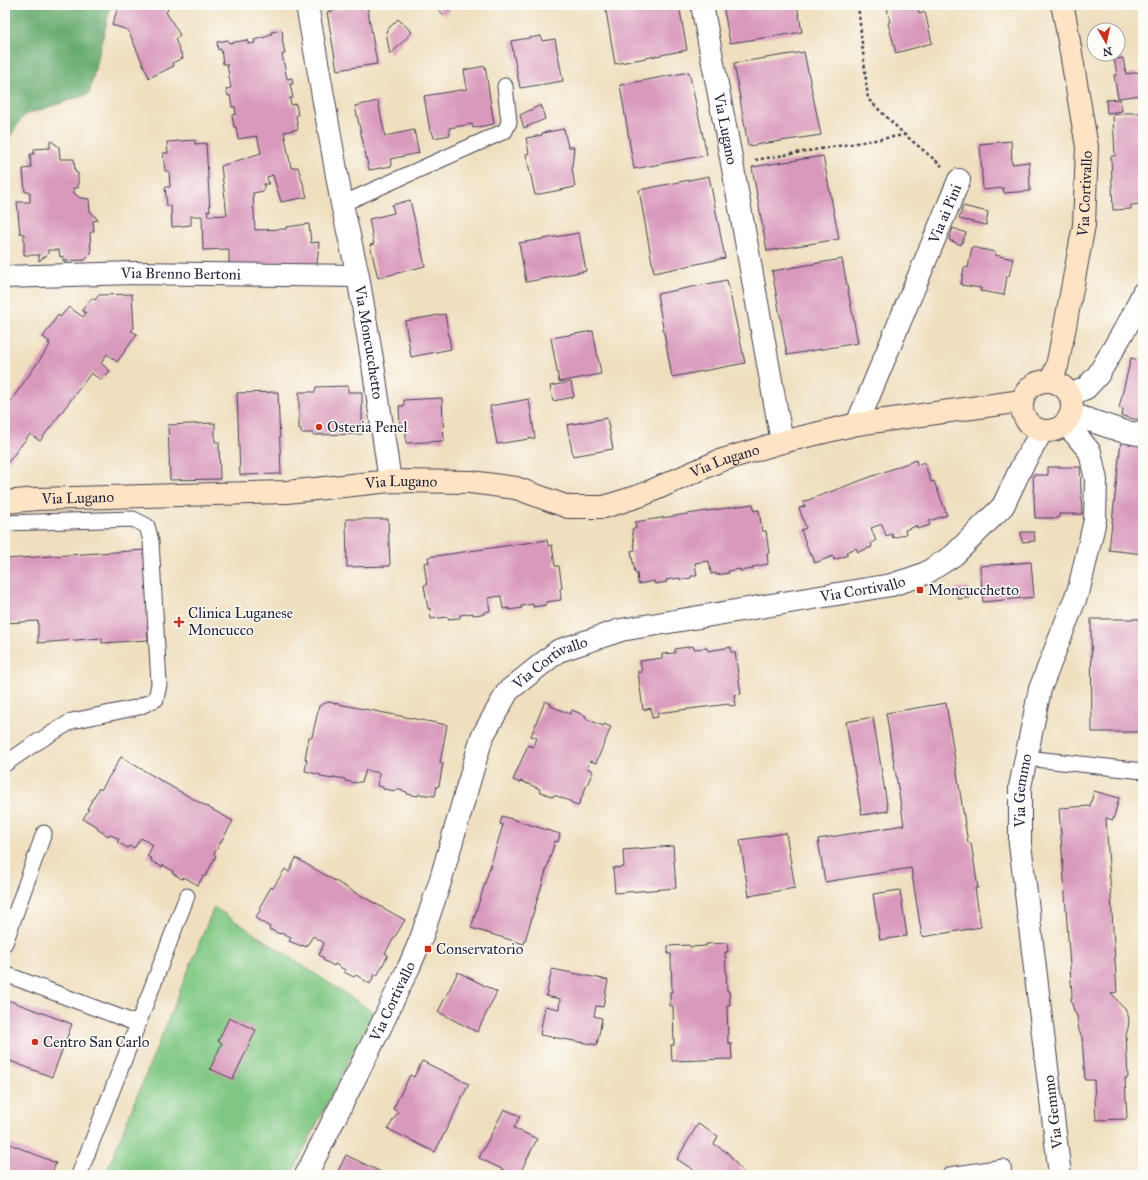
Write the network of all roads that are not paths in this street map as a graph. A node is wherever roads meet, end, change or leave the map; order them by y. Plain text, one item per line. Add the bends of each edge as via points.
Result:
1 (307, 5) edge
2 (702, 5) edge
3 (1062, 5) edge
4 (505, 86) dead end
5 (959, 180) road end
6 (342, 204) junction
7 (358, 276) junction
8 (5, 277) edge
9 (1143, 293) edge
10 (1051, 381) junction
11 (1022, 401) junction
12 (1068, 411) junction
13 (857, 424) junction
14 (1042, 431) junction
15 (1143, 435) edge
16 (782, 442) junction
17 (390, 481) junction
18 (5, 502) edge
19 (5, 523) edge
20 (1026, 758) junction
21 (5, 764) edge
22 (1143, 771) edge
23 (44, 833) dead end
24 (187, 896) dead end
25 (5, 943) edge
26 (5, 974) edge
27 (138, 1024) junction
28 (79, 1175) edge
29 (306, 1175) edge
30 (950, 1175) edge
31 (1004, 1175) edge
32 (1060, 1175) edge

1 - 6 street, Via Moncucchetto
2 - 16 street, Via Lugano
3 - 10 street, Via Cortivallo via 1087,147 1084,224 1065,328
4 - 6 lane via 508,122 505,131
5 - 13 street, Via ai Pini
6 - 7 street, Via Moncucchetto
7 - 8 street, Via Brenno Bertoni via 133,273
7 - 17 street, Via Moncucchetto
9 - 12 street via 1132,318 1098,376
10 - 11 street via 1043,380 1029,387
10 - 12 street via 1065,388
11 - 13 street, Via Lugano
11 - 14 street via 1024,417 1032,426
12 - 14 street via 1058,429
12 - 15 street via 1122,431
12 - 20 street, Via Gemmo via 1076,435 1090,452 1096,480 1095,520 1079,589 1040,689
13 - 16 street, Via Lugano
14 - 29 street, Via Cortivallo via 1003,506 954,555 926,573 891,585 621,630 558,651 508,691 482,737 421,939 380,1028
16 - 17 street, Via Lugano via 719,462 642,495 604,507 568,507 516,488 471,482
17 - 18 street, Via Lugano via 287,492
19 - 21 lane via 133,519 146,526 151,541 159,684 156,699 139,707 72,721
20 - 22 lane
20 - 32 street, Via Gemmo via 1020,787 1020,844
23 - 25 lane
24 - 27 lane
26 - 27 lane
27 - 28 lane
30 - 31 lane via 1003,1167

